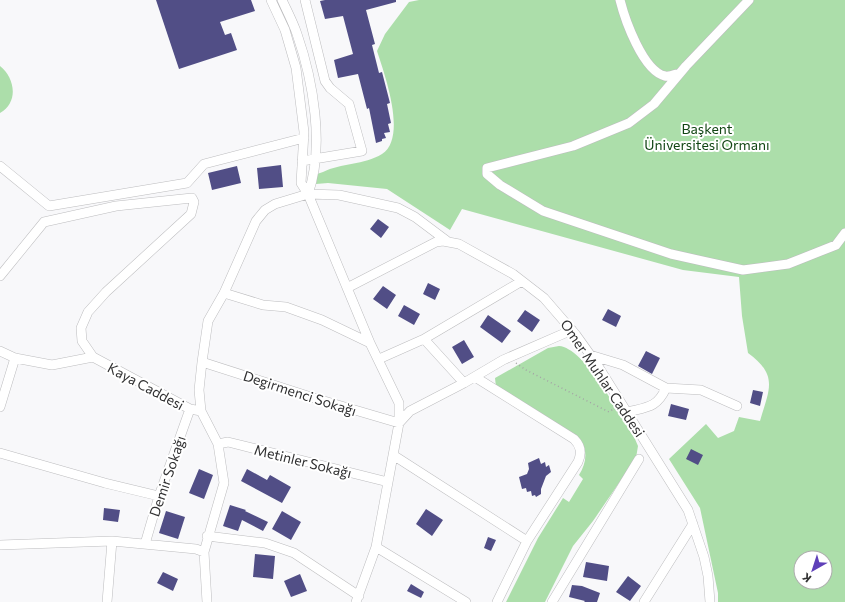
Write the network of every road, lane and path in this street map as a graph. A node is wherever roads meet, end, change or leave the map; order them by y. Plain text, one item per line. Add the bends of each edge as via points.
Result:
1 (271, 0) edge
2 (282, 0) edge
3 (305, 0) edge
4 (620, 0) edge
5 (749, 0) edge
6 (680, 73) junction
7 (304, 138) junction
8 (314, 159) junction
9 (302, 161) junction
10 (0, 166) edge
11 (308, 194) junction
12 (845, 233) edge
13 (447, 241) junction
14 (0, 276) edge
15 (522, 281) junction
16 (347, 288) junction
17 (224, 293) junction
18 (572, 330) junction
19 (424, 339) junction
20 (370, 343) junction
21 (0, 352) edge
22 (590, 355) junction
23 (93, 357) junction
24 (509, 357) junction
25 (15, 358) junction
26 (379, 359) junction
27 (202, 362) junction
28 (475, 377) junction
29 (464, 383) junction
30 (666, 388) junction
31 (737, 406) dead end
32 (0, 407) edge
33 (624, 408) junction
34 (190, 409) junction
35 (201, 411) junction
36 (398, 424) junction
37 (218, 444) junction
38 (0, 453) edge
39 (393, 455) junction
40 (639, 459) dead end
41 (388, 482) junction
42 (159, 496) junction
43 (693, 524) junction
44 (208, 536) junction
45 (112, 541) junction
46 (527, 541) junction
47 (145, 544) junction
48 (0, 545) edge
49 (376, 547) junction
50 (204, 552) junction
51 (357, 599) edge
52 (553, 599) edge
53 (107, 602) edge
54 (206, 602) edge
55 (466, 602) edge
56 (497, 602) edge
57 (563, 602) edge
58 (644, 602) edge
59 (710, 602) edge

1 - 7 street via 285,30 295,66
2 - 8 street via 302,46 313,98
3 - 8 street via 325,81 349,104 362,151
4 - 6 street via 624,16 640,52 656,73 667,77
5 - 6 street
6 - 12 street via 654,104 629,123 573,146 487,168 487,174 500,185 543,211 671,254 743,270 788,264 836,245
7 - 9 street
7 - 10 street via 204,164 187,183 49,206
8 - 9 street
8 - 11 street via 312,183
9 - 11 street via 301,183
11 - 13 street, Omer Muhlar Caddesi via 338,195 398,208 415,217
11 - 16 street
11 - 17 street, Omer Muhlar Caddesi via 275,204 265,210 256,221
13 - 15 street, Omer Muhlar Caddesi via 459,244
13 - 16 street via 436,242
14 - 23 street via 44,222 116,206 192,198 194,202 191,214 88,312 81,328 82,341
15 - 18 street, Omer Muhlar Caddesi via 544,298
15 - 19 street
16 - 20 street
17 - 20 street via 263,305 286,307 322,320
17 - 27 street, Omer Muhlar Caddesi via 208,321
18 - 22 street, Omer Muhlar Caddesi
18 - 24 street
19 - 26 street
19 - 29 street
20 - 26 street
21 - 25 street
22 - 30 street via 623,365
22 - 33 street, Omer Muhlar Caddesi
23 - 25 street via 52,365
23 - 34 street, Kaya Caddesi
24 - 28 street
24 - 33 path via 526,370 609,412
25 - 32 street
26 - 36 street via 399,403
27 - 35 street, Omer Muhlar Caddesi via 199,390
27 - 36 street, Degirmenci Sokağı
28 - 29 street
28 - 46 street via 565,433 580,446 578,462
29 - 36 street via 410,411
30 - 31 street via 701,390
30 - 33 street via 656,404
33 - 43 street, Omer Muhlar Caddesi via 676,488
34 - 35 street, Kaya Caddesi
34 - 42 street, Demir Sokağı
35 - 37 street
36 - 39 street
37 - 41 street, Metinler Sokağı via 228,442
37 - 44 street via 224,483
38 - 42 street
39 - 41 street
39 - 46 street
40 - 52 street
41 - 49 street
42 - 47 street, Demir Sokağı
43 - 58 street
43 - 59 street, Omer Muhlar Caddesi via 708,576
44 - 50 street
44 - 51 street via 265,543 294,553
45 - 47 street
45 - 48 street
45 - 53 street
46 - 56 street
47 - 50 street
49 - 51 street
49 - 55 street
50 - 54 street
52 - 57 street

